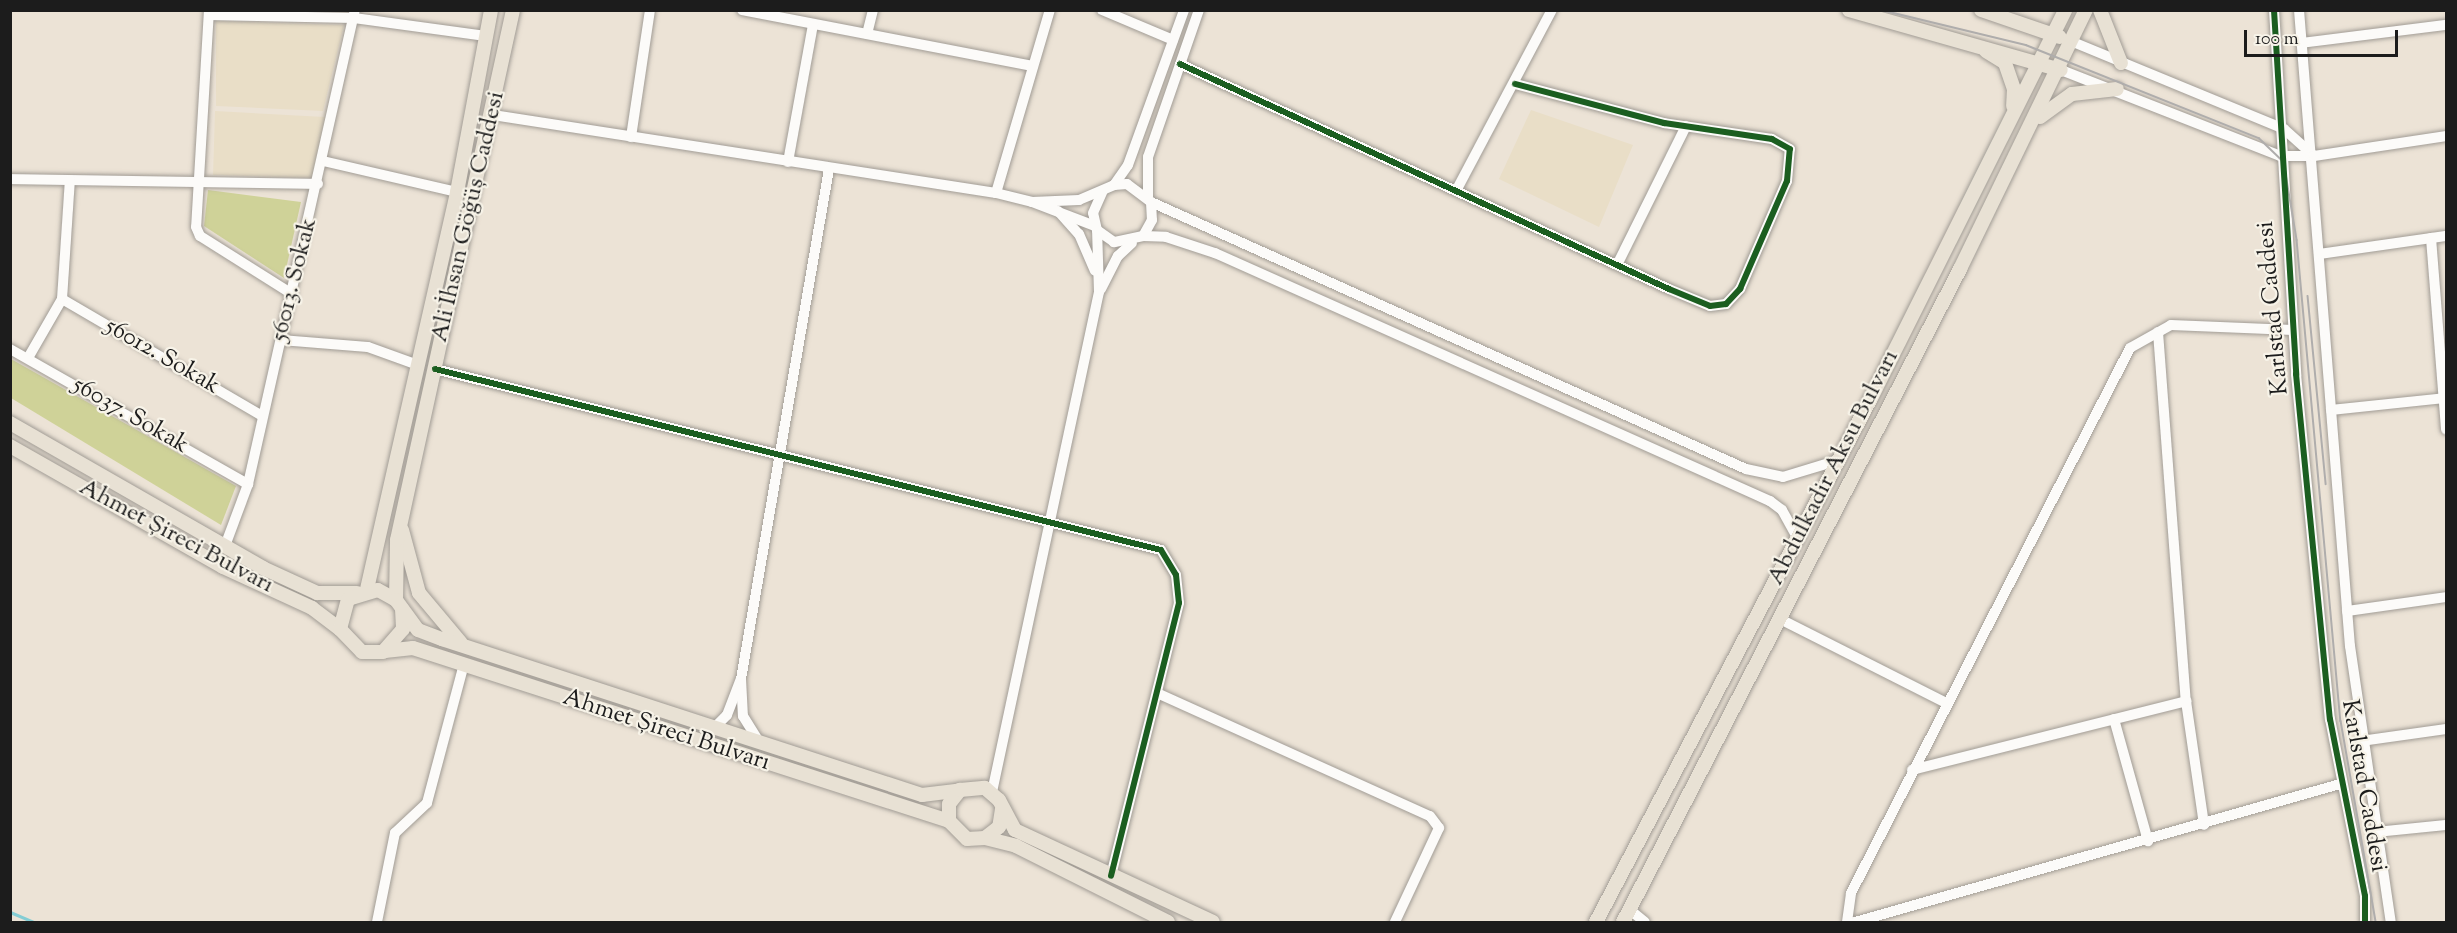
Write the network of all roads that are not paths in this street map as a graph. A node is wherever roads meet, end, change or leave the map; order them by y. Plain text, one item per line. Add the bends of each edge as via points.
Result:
1 (491, 10) edge
2 (513, 10) edge
3 (650, 10) edge
4 (742, 10) edge
5 (873, 10) edge
6 (1050, 10) edge
7 (1102, 10) edge
8 (1184, 10) edge
9 (1199, 10) edge
10 (1552, 10) edge
11 (1849, 10) edge
12 (1981, 10) edge
13 (2065, 10) edge
14 (2086, 10) edge
15 (2100, 10) edge
16 (2274, 10) edge
17 (2299, 10) edge
18 (209, 13) edge
19 (355, 14) edge
20 (813, 25) junction
21 (2446, 25) edge
22 (867, 34) junction
23 (2054, 34) junction
24 (486, 36) junction
25 (1173, 40) junction
26 (1959, 40) junction
27 (2073, 42) junction
28 (2301, 43) junction
29 (2040, 60) junction
30 (2121, 63) junction
31 (1180, 64) junction
32 (1033, 66) junction
33 (2061, 69) junction
34 (1515, 84) junction
35 (2117, 89) junction
36 (493, 115) junction
37 (2012, 115) junction
38 (1686, 126) junction
39 (2031, 128) junction
40 (2284, 129) junction
41 (2446, 136) edge
42 (630, 137) junction
43 (2280, 156) junction
44 (2314, 156) junction
45 (323, 161) junction
46 (788, 162) junction
47 (829, 169) junction
48 (10, 179) edge
49 (70, 180) junction
50 (202, 183) junction
51 (318, 184) junction
52 (1114, 185) junction
53 (1103, 191) junction
54 (1456, 191) junction
55 (457, 192) junction
56 (996, 193) junction
57 (1149, 200) junction
58 (1032, 202) junction
59 (1056, 209) junction
60 (1096, 228) junction
61 (1200, 228) junction
62 (2446, 236) edge
63 (2431, 238) junction
64 (1138, 239) junction
65 (1194, 245) junction
66 (2319, 254) junction
67 (1617, 265) junction
68 (1099, 292) junction
69 (292, 294) junction
70 (62, 299) junction
71 (2293, 330) junction
72 (2158, 332) junction
73 (281, 340) junction
74 (10, 349) edge
75 (28, 358) junction
76 (418, 365) junction
77 (435, 369) junction
78 (2445, 399) edge
79 (2331, 410) junction
80 (262, 416) junction
81 (10, 423) edge
82 (2446, 429) edge
83 (10, 446) edge
84 (781, 453) junction
85 (1839, 460) junction
86 (1758, 473) junction
87 (249, 484) junction
88 (1750, 492) junction
89 (1052, 519) junction
90 (400, 524) junction
91 (1798, 539) junction
92 (225, 546) junction
93 (362, 591) junction
94 (2446, 597) edge
95 (399, 604) junction
96 (2347, 611) junction
97 (1782, 620) junction
98 (340, 629) junction
99 (464, 646) junction
100 (383, 652) junction
101 (464, 664) junction
102 (741, 679) junction
103 (1156, 693) junction
104 (2186, 701) junction
105 (1946, 703) junction
106 (2114, 719) junction
107 (2446, 729) edge
108 (712, 730) junction
109 (2361, 741) junction
110 (762, 746) junction
111 (1912, 770) junction
112 (2340, 784) junction
113 (960, 790) junction
114 (992, 792) junction
115 (1002, 809) junction
116 (949, 821) junction
117 (2204, 825) junction
118 (2446, 825) edge
119 (2376, 832) junction
120 (985, 838) junction
121 (2148, 841) junction
122 (1111, 876) junction
123 (1626, 916) edge
124 (377, 922) edge
125 (1168, 922) edge
126 (1213, 922) edge
127 (1395, 922) edge
128 (1596, 922) edge
129 (1645, 922) edge
130 (1847, 922) edge
131 (1855, 922) edge
132 (2365, 922) edge
133 (2391, 922) edge

1 - 24 main road, Ali İhsan Göğüş Caddesi
2 - 36 main road, Ali İhsan Göğüş Caddesi
3 - 42 street
4 - 20 street
5 - 22 street
6 - 32 street
7 - 25 street
8 - 25 street
9 - 31 street
10 - 34 street
11 - 26 main road
12 - 23 main road
13 - 23 main road, Abdulkadir Aksu Bulvarı
14 - 27 main road, Abdulkadir Aksu Bulvarı
15 - 30 main road
16 - 40 street, Karlstad Caddesi
17 - 28 street, Karlstad Caddesi
18 - 19 street
18 - 50 street
19 - 24 street
19 - 45 street, 56013. Sokak
20 - 22 street
20 - 46 street
21 - 28 street
22 - 32 street
23 - 27 main road
23 - 29 main road, Abdulkadir Aksu Bulvarı
24 - 55 main road, Ali İhsan Göğüş Caddesi
25 - 52 street via 1128,165
26 - 29 main road
26 - 37 main road via 2005,63 2014,89
27 - 30 street
27 - 33 main road, Abdulkadir Aksu Bulvarı
28 - 44 street, Karlstad Caddesi
29 - 33 main road
29 - 37 main road, Abdulkadir Aksu Bulvarı
30 - 40 street
31 - 54 street
31 - 57 street via 1148,157
32 - 56 street
33 - 35 street
33 - 39 main road, Abdulkadir Aksu Bulvarı
34 - 38 street
34 - 54 street
35 - 39 main road via 2072,94
35 - 43 street
36 - 42 street
36 - 77 main road, Ali İhsan Göğüş Caddesi
37 - 85 main road, Abdulkadir Aksu Bulvarı
38 - 67 street
38 - 67 street via 1772,139 1790,148 1787,181 1740,289 1726,304 1710,306
39 - 97 main road, Abdulkadir Aksu Bulvarı
40 - 43 street, Karlstad Caddesi
40 - 44 street
41 - 44 street
42 - 46 street
43 - 44 street
43 - 71 street, Karlstad Caddesi
44 - 66 street, Karlstad Caddesi
45 - 51 street, 56013. Sokak
45 - 55 street
46 - 47 street
47 - 56 street
47 - 84 street
48 - 49 street
49 - 50 street
49 - 70 street
50 - 51 street
50 - 69 street via 196,227 200,236
51 - 69 street, 56013. Sokak
52 - 53 street
52 - 57 street via 1138,188
53 - 58 street via 1078,200
53 - 60 street via 1093,213
54 - 67 street
55 - 76 main road, Ali İhsan Göğüş Caddesi
56 - 58 street
57 - 61 street
57 - 64 street via 1152,220
58 - 59 street
59 - 60 street
59 - 68 street via 1086,245
60 - 64 street via 1114,242
60 - 68 street
61 - 65 street via 1192,234
61 - 86 street
62 - 63 street
63 - 66 street
63 - 78 street
64 - 65 street
64 - 68 street via 1118,256
65 - 88 street
66 - 79 street, Karlstad Caddesi
68 - 89 street
69 - 73 street, 56013. Sokak
70 - 75 street
70 - 80 street, 56012. Sokak
71 - 72 street via 2191,324
71 - 112 street, Karlstad Caddesi
72 - 104 street
72 - 105 street via 2130,348 2106,385
73 - 76 street via 368,346
73 - 80 street, 56013. Sokak
74 - 75 street, 56037. Sokak
75 - 87 street, 56037. Sokak
76 - 93 main road, Ali İhsan Göğüş Caddesi
77 - 84 street
77 - 90 main road, Ali İhsan Göğüş Caddesi
78 - 79 street
78 - 82 street
79 - 96 street, Karlstad Caddesi
80 - 87 street, 56013. Sokak
81 - 92 main road
83 - 98 main road, Ahmet Şireci Bulvarı via 223,567 312,608
84 - 89 street
84 - 102 street
85 - 86 street via 1783,477
85 - 91 main road, Abdulkadir Aksu Bulvarı
86 - 88 street
87 - 92 street, 56013. Sokak
88 - 91 street via 1782,510
89 - 103 street via 1149,545 1169,560 1179,603
89 - 114 street
90 - 95 main road, Ali İhsan Göğüş Caddesi via 393,567
90 - 99 main road via 419,593
91 - 128 main road, Abdulkadir Aksu Bulvarı
92 - 93 main road via 317,593
93 - 95 main road
93 - 98 main road via 342,608
94 - 96 street
95 - 99 main road via 418,630
95 - 100 main road via 403,629
96 - 109 street, Karlstad Caddesi
97 - 105 street
97 - 123 main road, Abdulkadir Aksu Bulvarı
98 - 100 main road via 352,647
99 - 108 main road
100 - 101 main road, Ahmet Şireci Bulvarı via 413,648
101 - 116 main road, Ahmet Şireci Bulvarı
101 - 124 street via 427,803 395,833
102 - 108 street via 727,715
102 - 110 street via 744,716
103 - 122 street
103 - 127 street via 1430,816 1439,828
104 - 106 street
104 - 117 street
105 - 111 street
106 - 111 street
106 - 121 street
107 - 109 street
108 - 110 main road
109 - 119 street, Karlstad Caddesi
110 - 113 main road via 922,795
111 - 130 street via 1851,893
112 - 117 street
112 - 132 street, Karlstad Caddesi via 2365,896
113 - 114 main road via 976,786
113 - 116 main road via 949,804
114 - 115 main road
115 - 120 main road via 999,826
115 - 122 main road via 1015,830
116 - 120 main road via 967,839
117 - 121 street
118 - 119 street
119 - 133 street, Karlstad Caddesi
120 - 125 main road via 1016,846
121 - 131 street
122 - 126 main road
123 - 129 street

